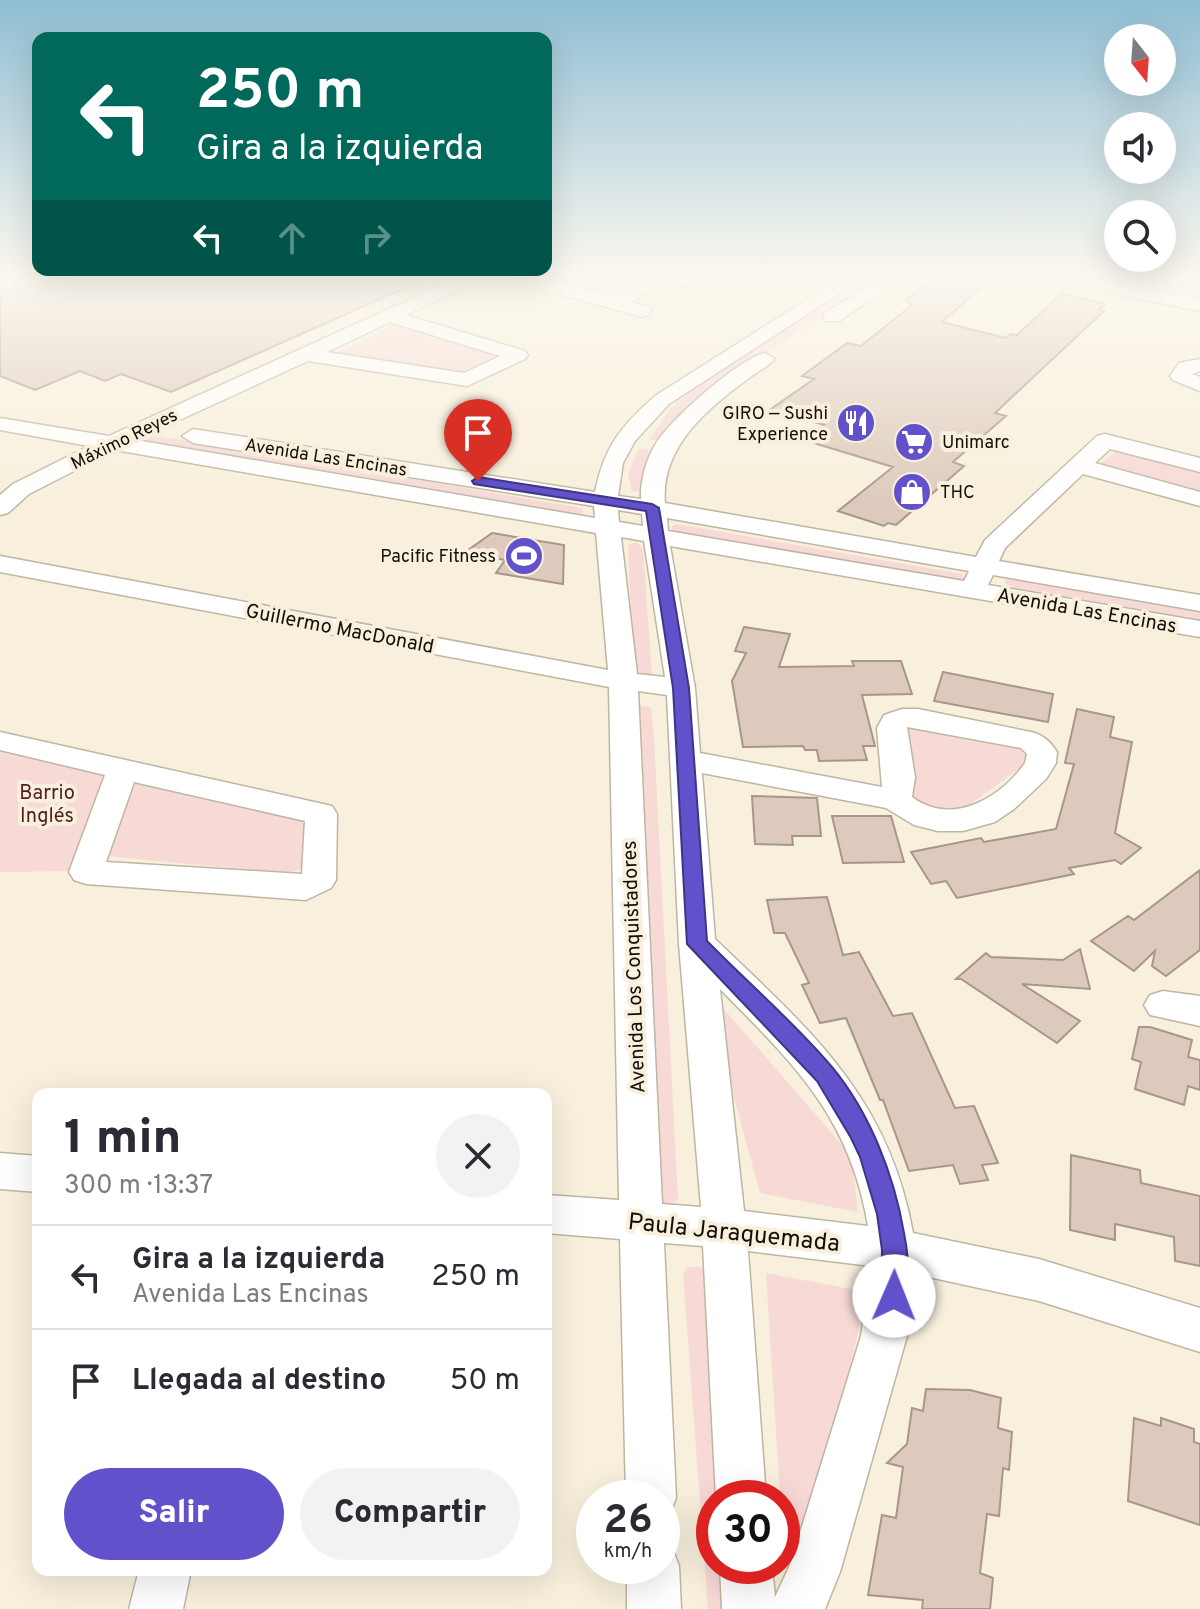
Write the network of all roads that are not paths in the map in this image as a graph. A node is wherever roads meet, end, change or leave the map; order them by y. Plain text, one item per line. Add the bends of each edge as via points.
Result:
1 (512, 353) edge
2 (736, 353) edge
3 (775, 353) edge
4 (302, 354) joint
5 (1200, 365) edge
6 (1200, 385) edge
7 (0, 403) edge
8 (0, 424) edge
9 (145, 428) junction
10 (624, 440) junction
11 (110, 444) junction
12 (664, 448) junction
13 (1200, 465) edge
14 (1080, 466) junction
15 (1200, 499) edge
16 (0, 508) edge
17 (606, 515) junction
18 (654, 523) junction
19 (0, 564) edge
20 (983, 565) junction
21 (974, 591) junction
22 (1200, 603) edge
23 (1200, 629) edge
24 (623, 681) junction
25 (681, 688) junction
26 (0, 741) edge
27 (686, 760) junction
28 (123, 769) junction
29 (896, 800) junction
30 (697, 944) junction
31 (1163, 1005) dead end
32 (1200, 1011) edge
33 (0, 1171) edge
34 (32, 1174) edge
35 (552, 1214) edge
36 (643, 1222) junction
37 (724, 1227) junction
38 (895, 1250) junction
39 (1200, 1330) edge
40 (650, 1480) edge
41 (740, 1480) edge
42 (164, 1576) edge
43 (653, 1584) edge
44 (747, 1584) edge
45 (156, 1609) edge
46 (654, 1609) edge
47 (749, 1609) edge
48 (797, 1609) edge

1 - 4 street via 518,355 467,380
2 - 10 street, Avenida Los Conquistadores via 662,400
3 - 12 street via 692,414
4 - 9 street, Máximo Reyes
5 - 6 street via 1186,367 1180,376
7 - 9 street, Avenida Las Encinas
8 - 11 street, Avenida Las Encinas
9 - 11 street, Máximo Reyes
9 - 17 street, Avenida Las Encinas
10 - 12 street
10 - 17 street, Avenida Los Conquistadores via 612,463
11 - 16 street, Máximo Reyes via 21,489
11 - 17 street, Avenida Las Encinas
12 - 18 street via 652,486
13 - 14 street via 1105,441
14 - 15 street
14 - 20 street via 994,545
17 - 18 street, Avenida Las Encinas
17 - 24 street, Avenida Los Conquistadores
18 - 20 street, Avenida Las Encinas
18 - 21 street, Avenida Las Encinas
18 - 25 street
19 - 24 street, Guillermo MacDonald
20 - 21 street, Avenida Las Encinas
20 - 22 street, Avenida Las Encinas
21 - 23 street, Avenida Las Encinas
24 - 25 street, Guillermo MacDonald
24 - 36 street, Avenida Los Conquistadores
25 - 27 street
26 - 28 street
27 - 29 street
27 - 30 street
28 - 28 street via 321,814 319,880 306,888 86,872
29 - 29 street via 932,819 982,816 1033,775 1042,763 1042,752 1028,740 918,718 898,719 892,728 899,777
30 - 37 street
30 - 38 street via 825,1074 872,1156
31 - 32 street
33 - 34 street
35 - 36 street, Paula Jaraquemada
36 - 37 street, Paula Jaraquemada
36 - 40 street, Avenida Los Conquistadores
37 - 38 street, Paula Jaraquemada
37 - 41 street
38 - 39 street, Paula Jaraquemada via 1000,1271
38 - 48 street via 894,1296 884,1336 814,1572
42 - 45 street
43 - 46 street
44 - 47 street

